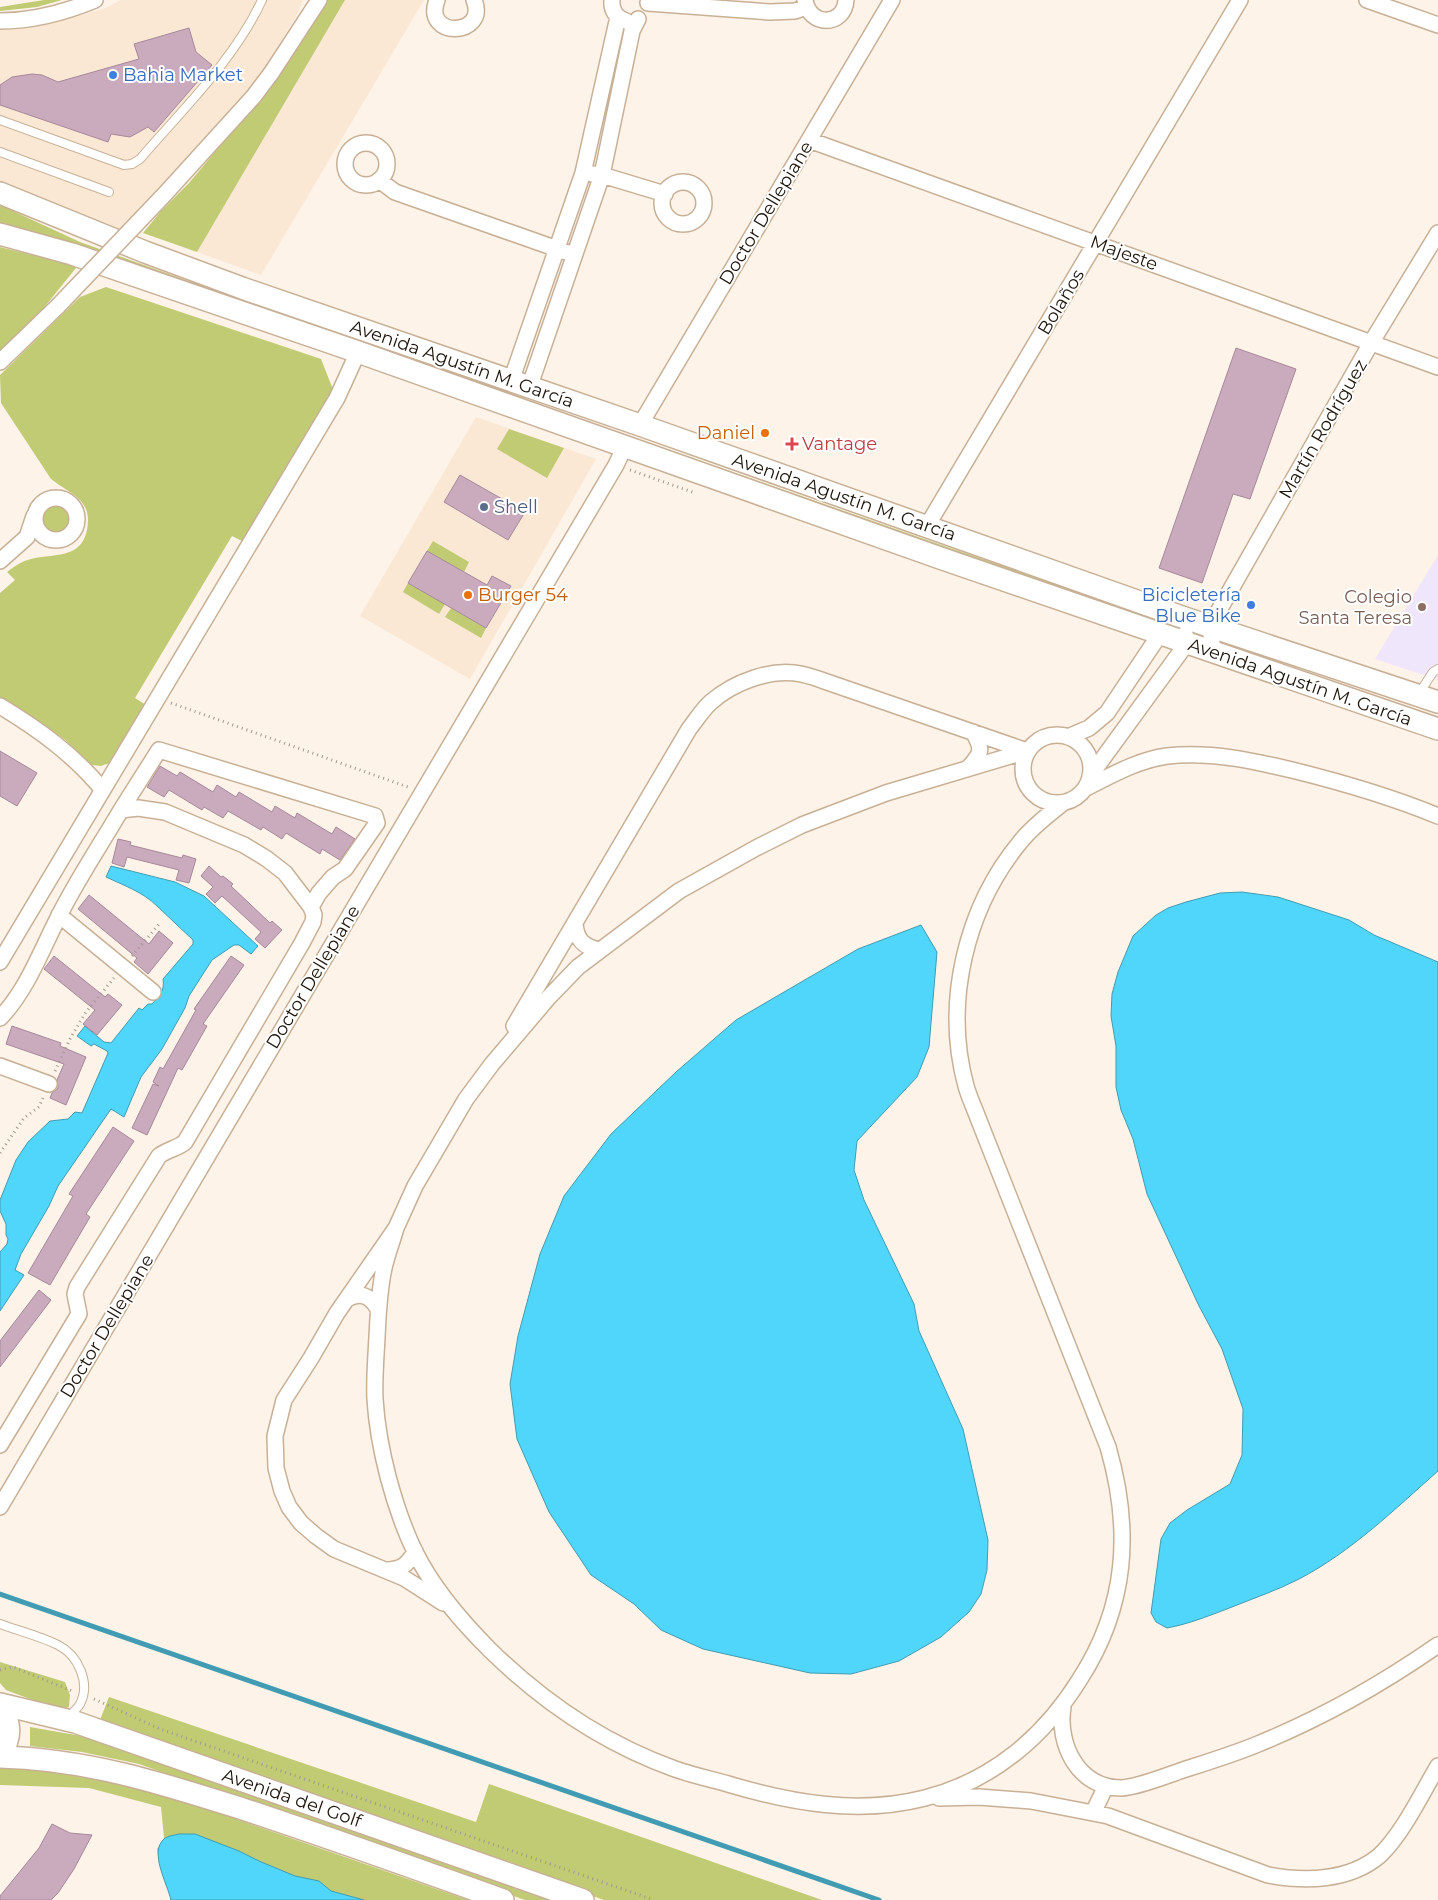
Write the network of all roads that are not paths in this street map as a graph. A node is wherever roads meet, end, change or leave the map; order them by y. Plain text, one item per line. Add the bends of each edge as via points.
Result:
1 (95, 0) edge
2 (262, 0) edge
3 (318, 0) edge
4 (437, 0) edge
5 (474, 0) edge
6 (607, 0) edge
7 (612, 0) edge
8 (846, 0) edge
9 (892, 0) edge
10 (1240, 0) edge
11 (1367, 0) edge
12 (648, 1) edge
13 (805, 4) edge
14 (310, 7) edge
15 (618, 17) junction
16 (638, 19) junction
17 (0, 21) edge
18 (1438, 25) edge
19 (0, 120) edge
20 (809, 140) junction
21 (0, 152) edge
22 (583, 173) junction
23 (602, 175) junction
24 (379, 180) dead end
25 (0, 192) edge
26 (109, 192) dead end
27 (665, 194) dead end
28 (1438, 233) edge
29 (0, 234) edge
30 (1097, 243) junction
31 (557, 249) junction
32 (575, 256) junction
33 (1371, 343) junction
34 (358, 352) junction
35 (0, 362) edge
36 (1438, 367) edge
37 (520, 385) junction
38 (640, 425) junction
39 (624, 446) junction
40 (34, 514) junction
41 (927, 526) junction
42 (51, 540) junction
43 (18, 548) junction
44 (0, 561) edge
45 (1179, 616) junction
46 (1210, 626) junction
47 (1160, 634) junction
48 (1188, 643) junction
49 (1213, 652) junction
50 (1438, 669) edge
51 (1134, 673) junction
52 (1157, 685) junction
53 (1418, 695) junction
54 (1438, 702) edge
55 (0, 706) edge
56 (1438, 729) edge
57 (973, 732) junction
58 (1068, 737) junction
59 (1027, 751) junction
60 (968, 767) junction
61 (1088, 782) junction
62 (102, 789) junction
63 (1064, 803) junction
64 (121, 810) junction
65 (1438, 816) edge
66 (311, 907) junction
67 (59, 915) junction
68 (575, 923) junction
69 (600, 950) junction
70 (0, 962) edge
71 (153, 992) dead end
72 (0, 1018) edge
73 (492, 1064) junction
74 (0, 1066) edge
75 (49, 1084) road end
76 (396, 1228) junction
77 (347, 1299) junction
78 (378, 1309) junction
79 (0, 1445) edge
80 (0, 1507) edge
81 (415, 1551) junction
82 (385, 1570) junction
83 (451, 1608) junction
84 (0, 1624) edge
85 (1438, 1645) edge
86 (1, 1704) edge
87 (1063, 1707) junction
88 (66, 1720) junction
89 (0, 1757) edge
90 (1438, 1766) edge
91 (1106, 1786) junction
92 (925, 1798) junction
93 (1093, 1813) junction
94 (503, 1900) edge
95 (582, 1900) edge

1 - 17 street via 50,14
2 - 19 lane via 229,55 140,159 132,164 124,165
3 - 14 street
4 - 5 street via 437,18 447,28 453,29 471,22 476,10
6 - 7 street
7 - 15 street
8 - 13 street via 843,11 833,19 820,20 809,13
9 - 20 street, Doctor Dellepiane
10 - 30 street, Bolaños
11 - 18 street
12 - 13 street via 770,12 795,11
12 - 16 street via 646,12
14 - 35 street, bridge via 282,57 254,96 164,195
15 - 16 street via 628,22
15 - 22 street
16 - 23 street via 632,31
20 - 30 street, Majeste
20 - 38 street, Doctor Dellepiane
21 - 26 lane
22 - 23 street
22 - 31 street
23 - 27 street
23 - 32 street
24 - 31 street via 395,192
25 - 37 main road, Avenida Agustín M. García via 180,265
28 - 33 street, Martín Rodríguez
29 - 34 main road, Avenida Agustín M. García via 72,254
30 - 33 street, Majeste
30 - 41 street, Bolaños
31 - 32 street
31 - 37 street
32 - 37 street
33 - 36 street, Majeste
33 - 46 street, Martín Rodríguez
34 - 39 main road, Avenida Agustín M. García
34 - 62 street via 337,398
37 - 38 main road, Avenida Agustín M. García
38 - 41 main road, Avenida Agustín M. García
39 - 47 main road, Avenida Agustín M. García
39 - 80 street, Doctor Dellepiane via 616,465
40 - 42 street via 36,528
40 - 42 street via 42,502 55,498 73,507 77,521 71,534
40 - 43 street via 28,538
41 - 45 main road, Avenida Agustín M. García
42 - 43 street via 31,541
43 - 44 street
45 - 46 main road, Avenida Agustín M. García
45 - 48 street
46 - 49 street
46 - 53 main road, Avenida Agustín M. García
47 - 48 main road, Avenida Agustín M. García
47 - 51 street
48 - 49 main road, Avenida Agustín M. García
48 - 52 street
49 - 56 main road, Avenida Agustín M. García
50 - 53 lane
51 - 52 street
51 - 58 street via 1107,713 1089,728
52 - 61 street
53 - 54 main road, Avenida Agustín M. García
55 - 62 street via 70,755
57 - 59 street
57 - 60 street via 981,751
57 - 68 street via 800,674 752,678 711,702 689,729
58 - 59 street via 1045,737
58 - 61 street via 1084,748 1091,766
59 - 60 street
59 - 63 street via 1022,773 1025,784 1046,802
60 - 69 street via 886,793 802,825 679,891
61 - 63 street via 1072,800
61 - 65 street via 1167,756 1236,758 1324,778
62 - 70 street
63 - 87 street via 1022,840 1006,860 980,907 963,962 958,1010 966,1086 1108,1447 1119,1494 1124,1545 1115,1598 1095,1656
64 - 66 street via 138,808 165,812 244,845 285,873
64 - 66 street via 159,750 375,816 377,823 345,869 333,877
64 - 67 street
66 - 79 street via 314,922 185,1142 159,1156 77,1287 78,1314
67 - 71 street
67 - 72 street via 21,991
68 - 69 street via 578,938 590,948
68 - 73 street
69 - 73 street via 578,966 549,996
73 - 76 street via 440,1143
74 - 75 street
76 - 77 street
76 - 78 street
77 - 78 street via 362,1295 369,1297
77 - 82 street via 284,1400 275,1436 276,1468 289,1507 301,1523 334,1548
78 - 81 street via 374,1396 378,1428 393,1491
81 - 82 street via 403,1567
81 - 83 street
82 - 83 street
83 - 92 street via 511,1670 572,1719 675,1769 760,1794 826,1805 853,1808
84 - 88 lane via 57,1644 68,1650 77,1662 83,1677 82,1694 80,1704
85 - 91 street via 1394,1675 1318,1717 1257,1744 1122,1788
86 - 88 main road, Avenida del Golf
86 - 89 main road via 9,1722 9,1735
87 - 91 street via 1060,1721 1071,1758 1089,1778
87 - 92 street via 1043,1730 1003,1762 955,1788
88 - 95 main road, Avenida del Golf
89 - 94 main road, Avenida del Golf via 77,1763 138,1777 299,1828
90 - 93 street via 1394,1839 1378,1856 1347,1873 1330,1877 1288,1878 1268,1874
91 - 93 street
92 - 93 street via 979,1797 1032,1801

